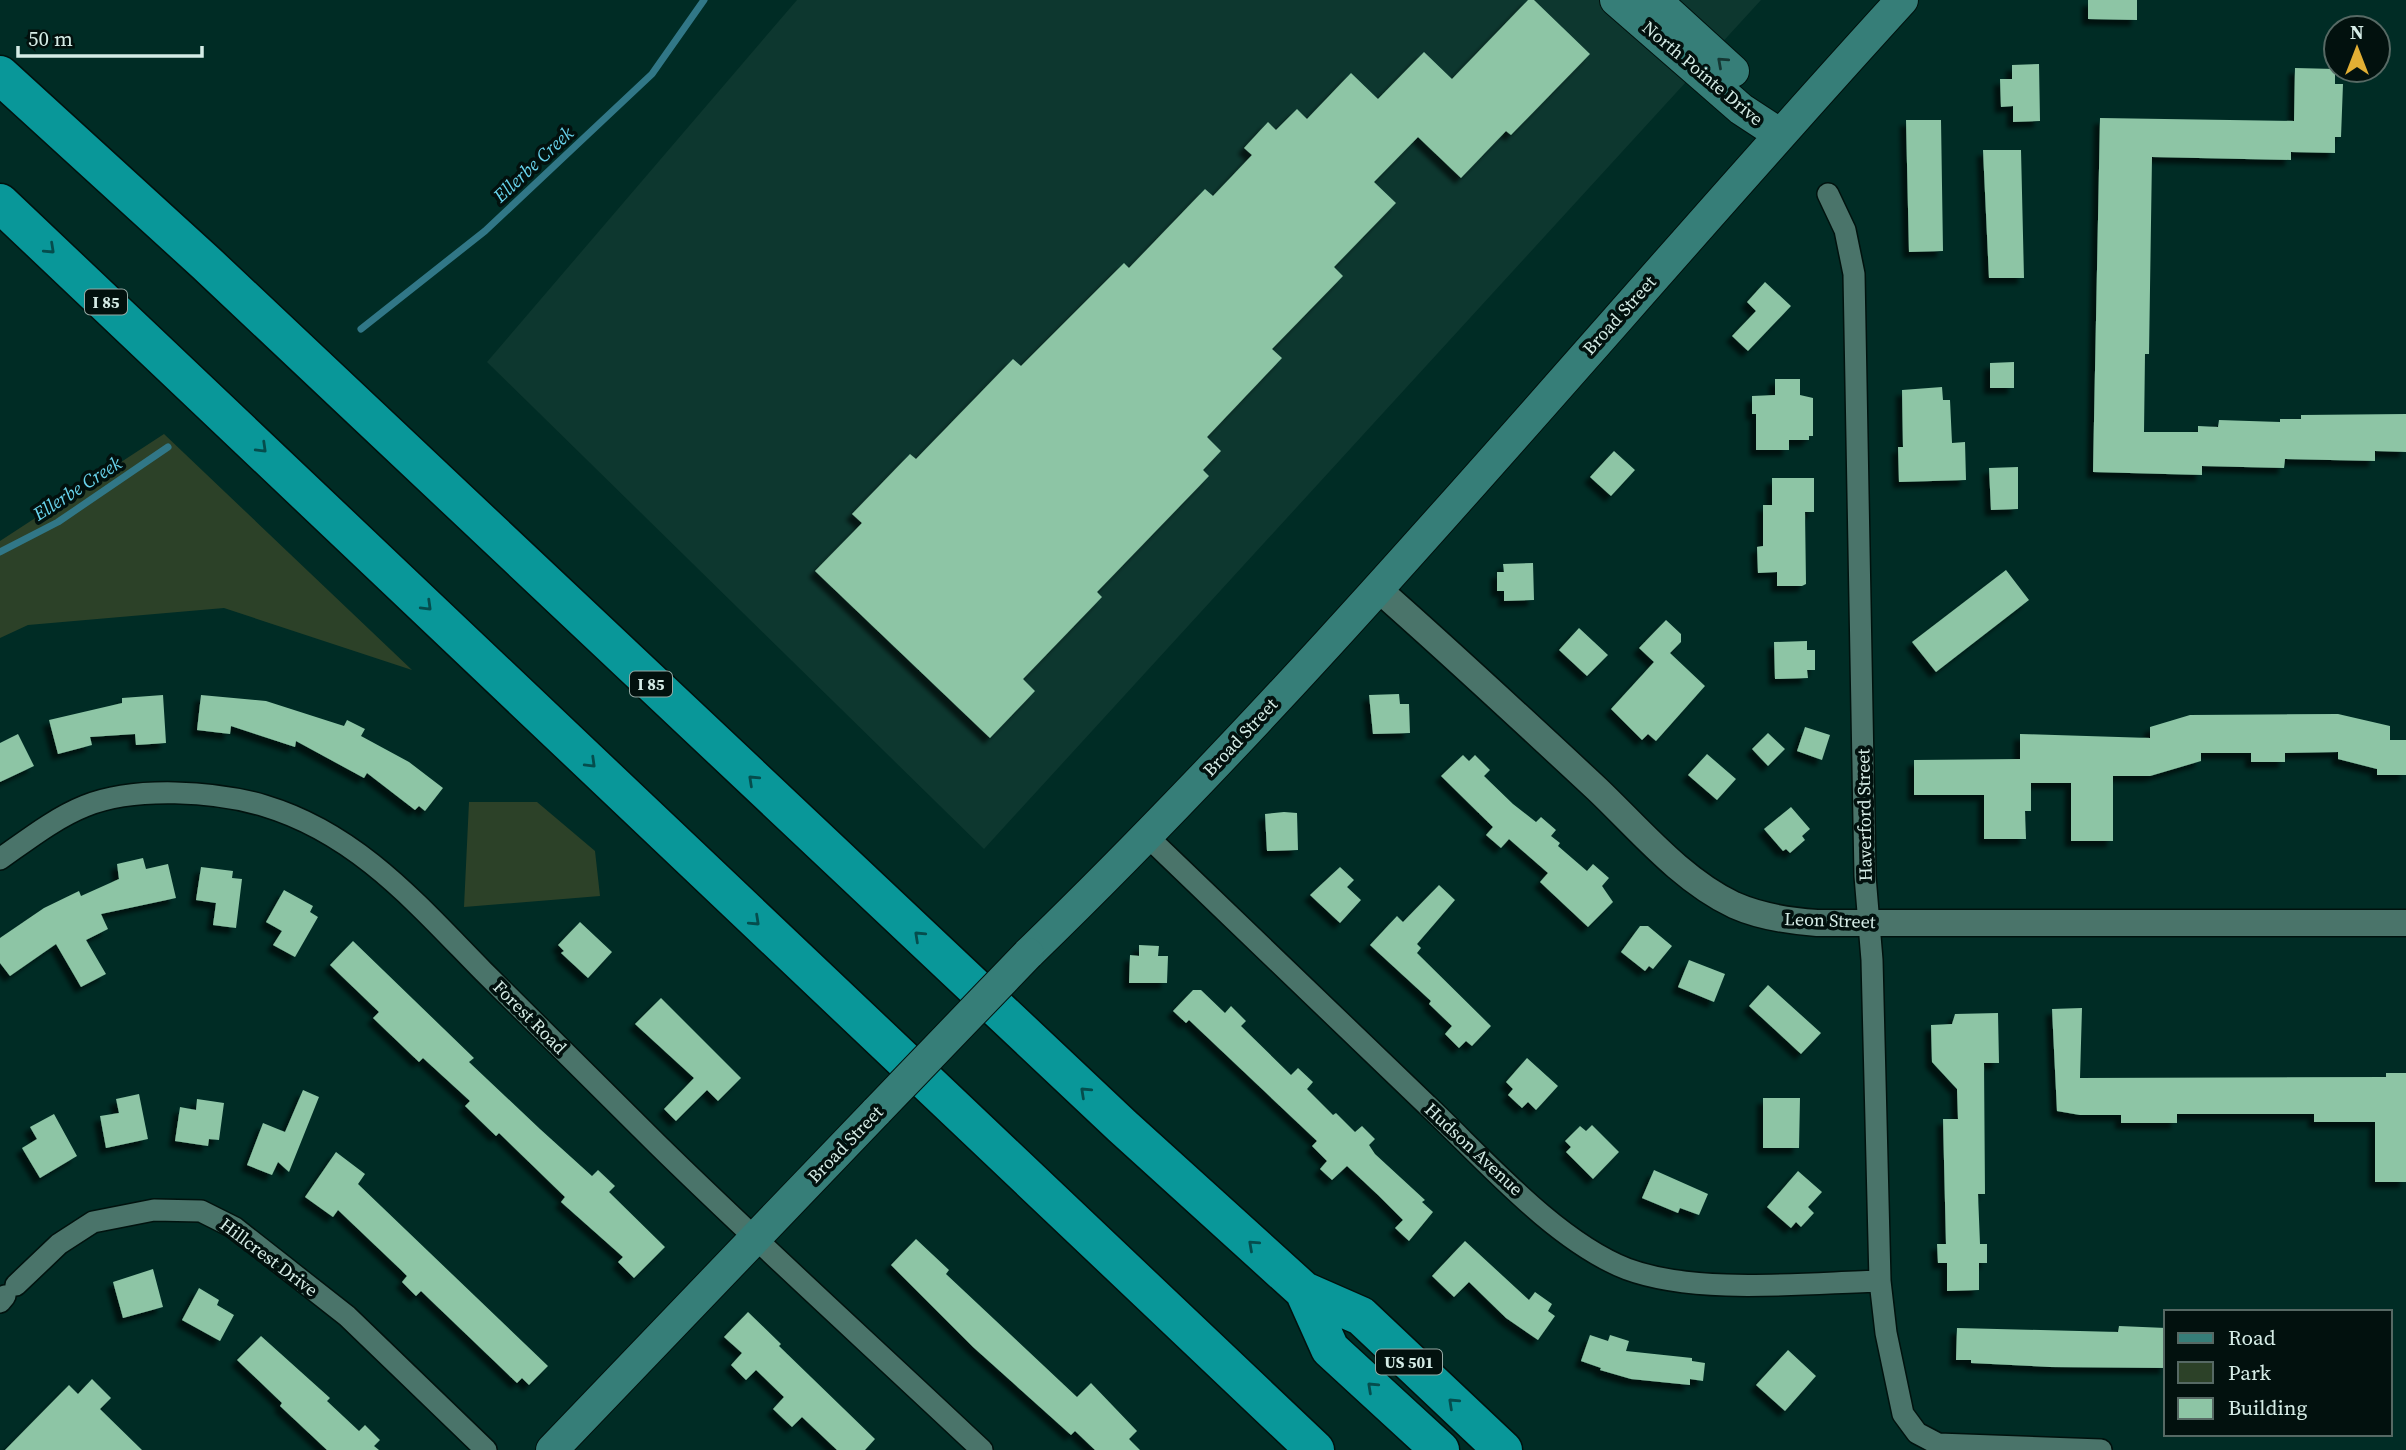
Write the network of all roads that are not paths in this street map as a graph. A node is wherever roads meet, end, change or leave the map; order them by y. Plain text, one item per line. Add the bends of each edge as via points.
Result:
1 (1616, 0) edge
2 (1655, 0) edge
3 (1902, 0) edge
4 (0, 75) edge
5 (1779, 134) junction
6 (1828, 194) dead end
7 (0, 203) edge
8 (1377, 588) junction
9 (1148, 837) junction
10 (0, 859) edge
11 (1868, 922) junction
12 (2406, 923) edge
13 (755, 1237) junction
14 (1880, 1281) junction
15 (1304, 1291) junction
16 (7, 1295) edge
17 (486, 1450) edge
18 (552, 1450) edge
19 (982, 1450) edge
20 (1315, 1450) edge
21 (1440, 1450) edge
22 (1503, 1450) edge
23 (2101, 1450) edge

1 - 5 main road, North Pointe Drive via 1741,109
5 -> 2 main road, North Pointe Drive via 1752,89
3 - 5 main road, Broad Street
15 -> 4 highway, I 85
5 - 8 main road, Broad Street
6 - 11 street, Haverford Street via 1845,230 1854,274
7 -> 20 highway, I 85
8 - 9 main road, Broad Street
8 - 11 street, Leon Street via 1697,881 1734,905 1784,921
9 - 13 main road, Broad Street, bridge via 1028,954
9 - 14 street, Hudson Avenue via 1506,1180 1588,1248 1627,1269 1685,1282
10 - 13 street, Forest Road via 86,806 136,795 241,800 319,828 399,885
11 - 12 street, Leon Street
11 - 14 street, Haverford Street
13 - 18 main road, Broad Street
13 - 19 street, Forest Road
14 - 23 street, Haverford Street via 1903,1414 1917,1433 1938,1444 1957,1446
21 -> 15 highway, I 85 via 1330,1349
22 -> 15 highway, US 501 via 1360,1316
16 - 17 street, Hillcrest Drive via 59,1244 93,1222 153,1210 201,1211 235,1228 347,1316

